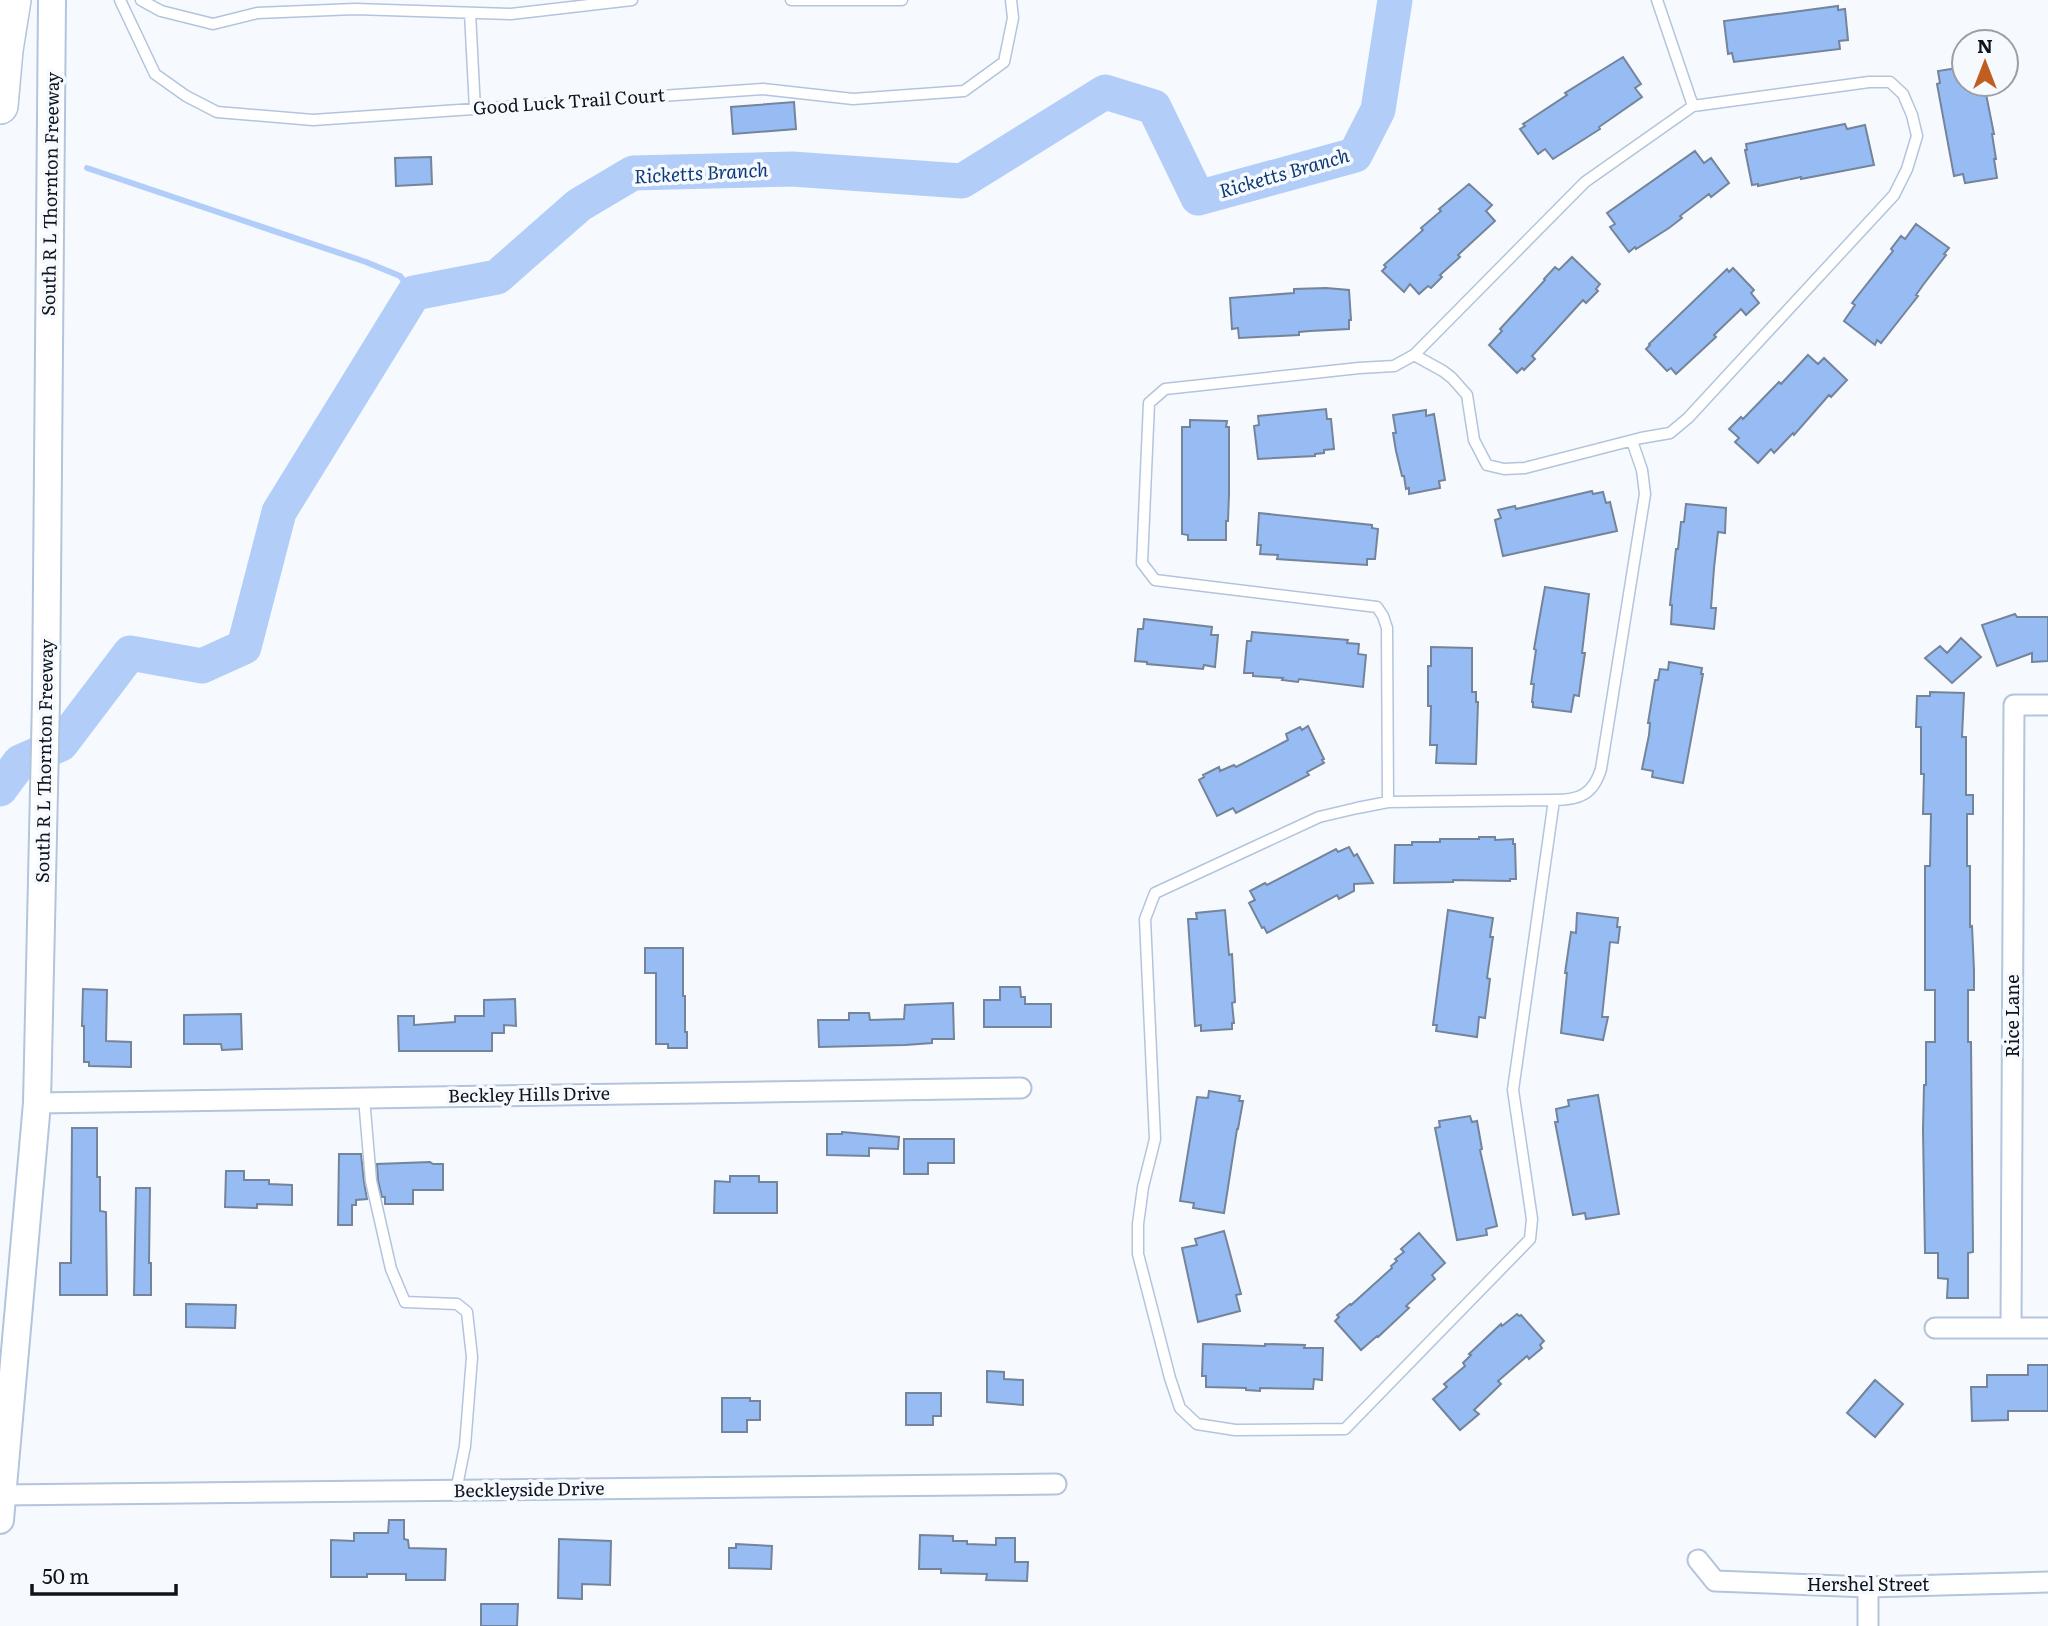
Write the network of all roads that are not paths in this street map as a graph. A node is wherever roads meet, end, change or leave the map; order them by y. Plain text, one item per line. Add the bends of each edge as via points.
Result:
1 (13, 0) edge
2 (52, 0) edge
3 (120, 0) edge
4 (141, 0) edge
5 (632, 0) edge
6 (791, 0) edge
7 (902, 0) edge
8 (1011, 0) edge
9 (1657, 0) edge
10 (470, 13) junction
11 (0, 106) edge
12 (1693, 106) junction
13 (475, 109) junction
14 (1414, 355) junction
15 (1632, 440) junction
16 (2048, 705) edge
17 (1554, 800) junction
18 (1388, 802) junction
19 (1021, 1088) dead end
20 (364, 1098) junction
21 (37, 1103) junction
22 (1934, 1328) dead end
23 (2011, 1328) junction
24 (2048, 1328) edge
25 (1056, 1484) dead end
26 (456, 1491) junction
27 (1, 1507) edge
28 (1698, 1560) dead end
29 (2048, 1582) edge
30 (1868, 1587) junction
31 (1868, 1626) edge

1 - 11 highway
2 - 21 main road, South R L Thornton Freeway via 46,700
3 - 13 lane, Good Luck Trail Court via 155,74 217,112 313,120
4 - 10 lane via 161,11 213,24 257,13 318,10
5 - 10 lane via 511,14
6 - 7 lane
8 - 13 lane, Good Luck Trail Court via 1013,18 1004,62 964,91 853,99 763,89
9 - 12 lane
10 - 13 lane
12 - 14 lane via 1584,182
12 - 15 lane via 1890,82 1903,94 1917,136 1894,195 1688,418 1670,433
14 - 15 lane via 1452,378 1467,395 1474,440 1487,465 1504,470 1525,468
14 - 18 lane via 1394,366 1165,389 1149,403 1142,563 1155,580 1377,607 1383,616 1387,628
15 - 17 lane via 1644,494 1601,769 1593,788 1581,797
16 - 23 street, Rice Lane via 2014,705
17 - 18 lane
17 - 18 lane via 1514,1090 1532,1219 1530,1239 1345,1429 1235,1430 1197,1424 1180,1408 1138,1254 1141,1200 1155,1139 1145,919 1155,893 1319,817
19 - 20 street, Beckley Hills Drive
20 - 21 street, Beckley Hills Drive
20 - 26 lane via 371,1181 391,1269 405,1302 457,1304 467,1312 472,1357 465,1446
21 - 27 main road, South R L Thornton Freeway
22 - 23 street
23 - 24 street
25 - 26 street, Beckleyside Drive
26 - 27 street, Beckleyside Drive
28 - 30 street, Hershel Street via 1715,1581
29 - 30 street, Hershel Street
30 - 31 street

